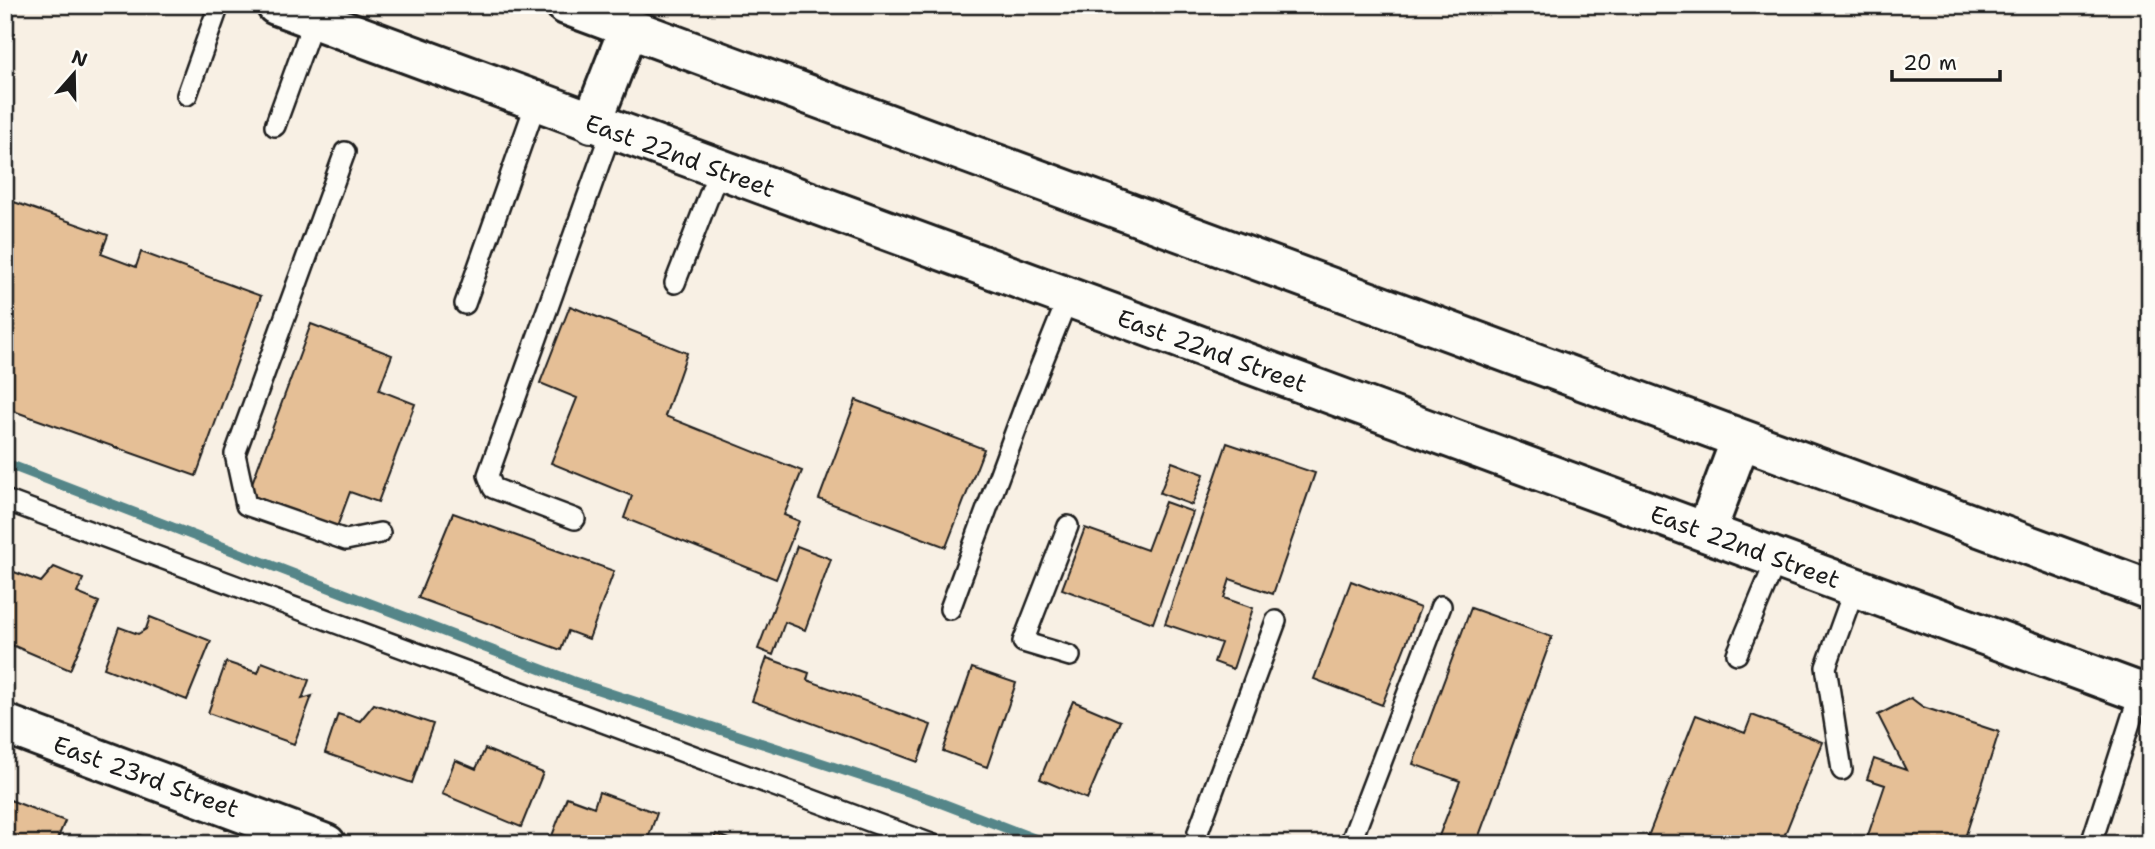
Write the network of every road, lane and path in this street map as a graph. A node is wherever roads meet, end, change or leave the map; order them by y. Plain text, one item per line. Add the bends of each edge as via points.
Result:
1 (219, 5) edge
2 (276, 5) edge
3 (579, 8) edge
4 (314, 19) junction
5 (629, 28) junction
6 (187, 94) dead end
7 (536, 103) junction
8 (275, 125) dead end
9 (601, 127) junction
10 (345, 152) dead end
11 (719, 170) junction
12 (675, 283) dead end
13 (1068, 298) junction
14 (465, 304) dead end
15 (1741, 439) junction
16 (5, 500) edge
17 (575, 519) dead end
18 (1068, 526) dead end
19 (1706, 532) junction
20 (380, 533) dead end
21 (1777, 558) junction
22 (1854, 587) junction
23 (2150, 590) edge
24 (1441, 606) dead end
25 (950, 609) dead end
26 (1276, 621) dead end
27 (1737, 653) dead end
28 (1070, 656) dead end
29 (2145, 694) edge
30 (5, 724) edge
31 (1842, 770) dead end
32 (1198, 832) dead end
33 (326, 844) edge
34 (931, 844) edge
35 (1350, 844) edge
36 (2091, 844) edge

1 - 6 lane
2 - 4 main road, East 22nd Street
3 - 5 main road
4 - 7 main road, East 22nd Street
4 - 8 lane
5 - 9 main road
5 - 15 main road
7 - 9 main road, East 22nd Street
7 - 14 lane
9 - 11 main road, East 22nd Street
9 - 17 lane via 488,475 493,488
10 - 20 lane via 236,454 246,505 346,540
11 - 12 lane
11 - 13 main road, East 22nd Street
13 - 19 main road, East 22nd Street
13 - 25 lane
15 - 19 main road
15 - 23 main road
16 - 34 lane
18 - 28 lane via 1023,642
19 - 21 main road, East 22nd Street
21 - 22 main road, East 22nd Street
21 - 27 lane
22 - 29 main road, East 22nd Street
22 - 31 lane via 1826,667
24 - 35 lane
26 - 32 lane
29 - 36 lane
30 - 33 main road, East 23rd Street

